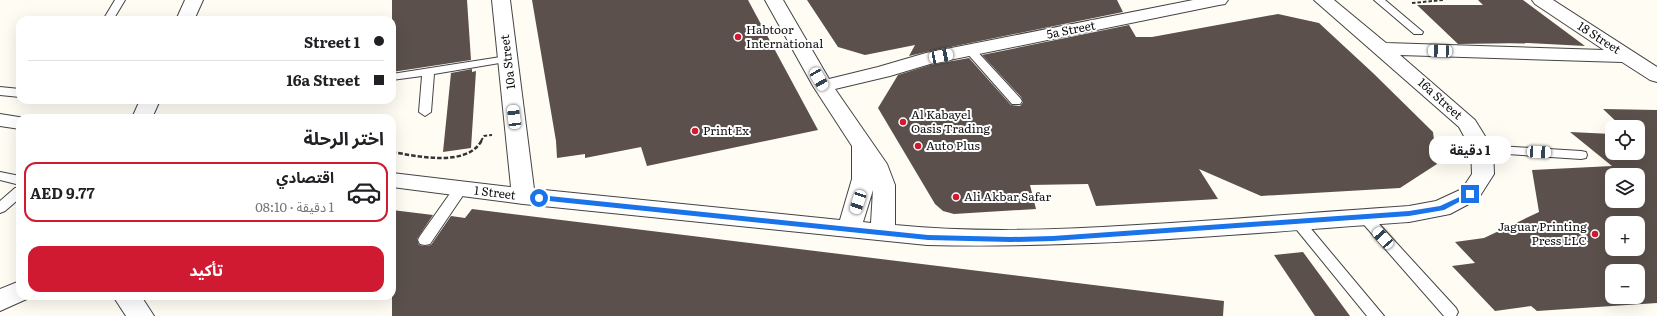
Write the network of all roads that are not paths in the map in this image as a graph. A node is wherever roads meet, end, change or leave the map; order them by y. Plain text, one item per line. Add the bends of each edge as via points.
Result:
1 (120, 0) edge
2 (194, 0) edge
3 (501, 0) edge
4 (774, 0) edge
5 (1218, 0) edge
6 (1323, 0) edge
7 (1379, 0) edge
8 (1541, 0) edge
9 (110, 16) edge
10 (187, 16) edge
11 (1418, 32) dead end
12 (1382, 49) junction
13 (970, 50) junction
14 (1626, 56) junction
15 (508, 59) junction
16 (428, 72) junction
17 (396, 76) edge
18 (1657, 76) edge
19 (819, 79) junction
20 (0, 91) edge
21 (16, 93) edge
22 (1016, 101) dead end
23 (148, 104) edge
24 (156, 104) edge
25 (425, 112) dead end
26 (144, 114) edge
27 (153, 114) edge
28 (0, 120) edge
29 (16, 122) edge
30 (861, 144) junction
31 (1482, 150) junction
32 (1581, 155) dead end
33 (0, 176) edge
34 (16, 179) edge
35 (396, 180) edge
36 (461, 188) junction
37 (16, 194) edge
38 (523, 196) junction
39 (0, 208) edge
40 (1364, 216) junction
41 (1296, 222) junction
42 (849, 229) junction
43 (882, 233) junction
44 (425, 240) dead end
45 (16, 294) edge
46 (129, 300) edge
47 (0, 301) edge
48 (1450, 312) dead end
49 (141, 316) edge
50 (1376, 316) edge

1 - 9 lane
2 - 10 street
3 - 15 street, 10a Street
4 - 19 street
5 - 13 street, 5a Street
6 - 12 street, 16a Street
7 - 11 lane
8 - 14 street, 18 Street
12 - 14 street
12 - 31 street, 16a Street via 1468,124
13 - 19 street, 5a Street via 926,59 883,72
13 - 22 lane
14 - 18 street, 18 Street
15 - 16 lane
15 - 38 street, 10a Street
16 - 17 lane
16 - 25 lane
19 - 30 street
20 - 21 lane
23 - 26 street
24 - 27 street
28 - 29 street
30 - 42 street via 865,177
30 - 43 street via 876,164 884,185
31 - 32 lane
31 - 40 street, 16a Street via 1483,174 1470,194 1442,208 1409,214
33 - 34 lane
35 - 36 street, 1 Street
36 - 38 street, 1 Street
36 - 44 lane
37 - 39 lane
38 - 42 street, 1 Street
40 - 41 street, 1 Street
40 - 48 lane
41 - 43 street, 1 Street via 1046,239 969,239
41 - 50 lane
42 - 43 street, 1 Street
45 - 47 street
46 - 49 street

